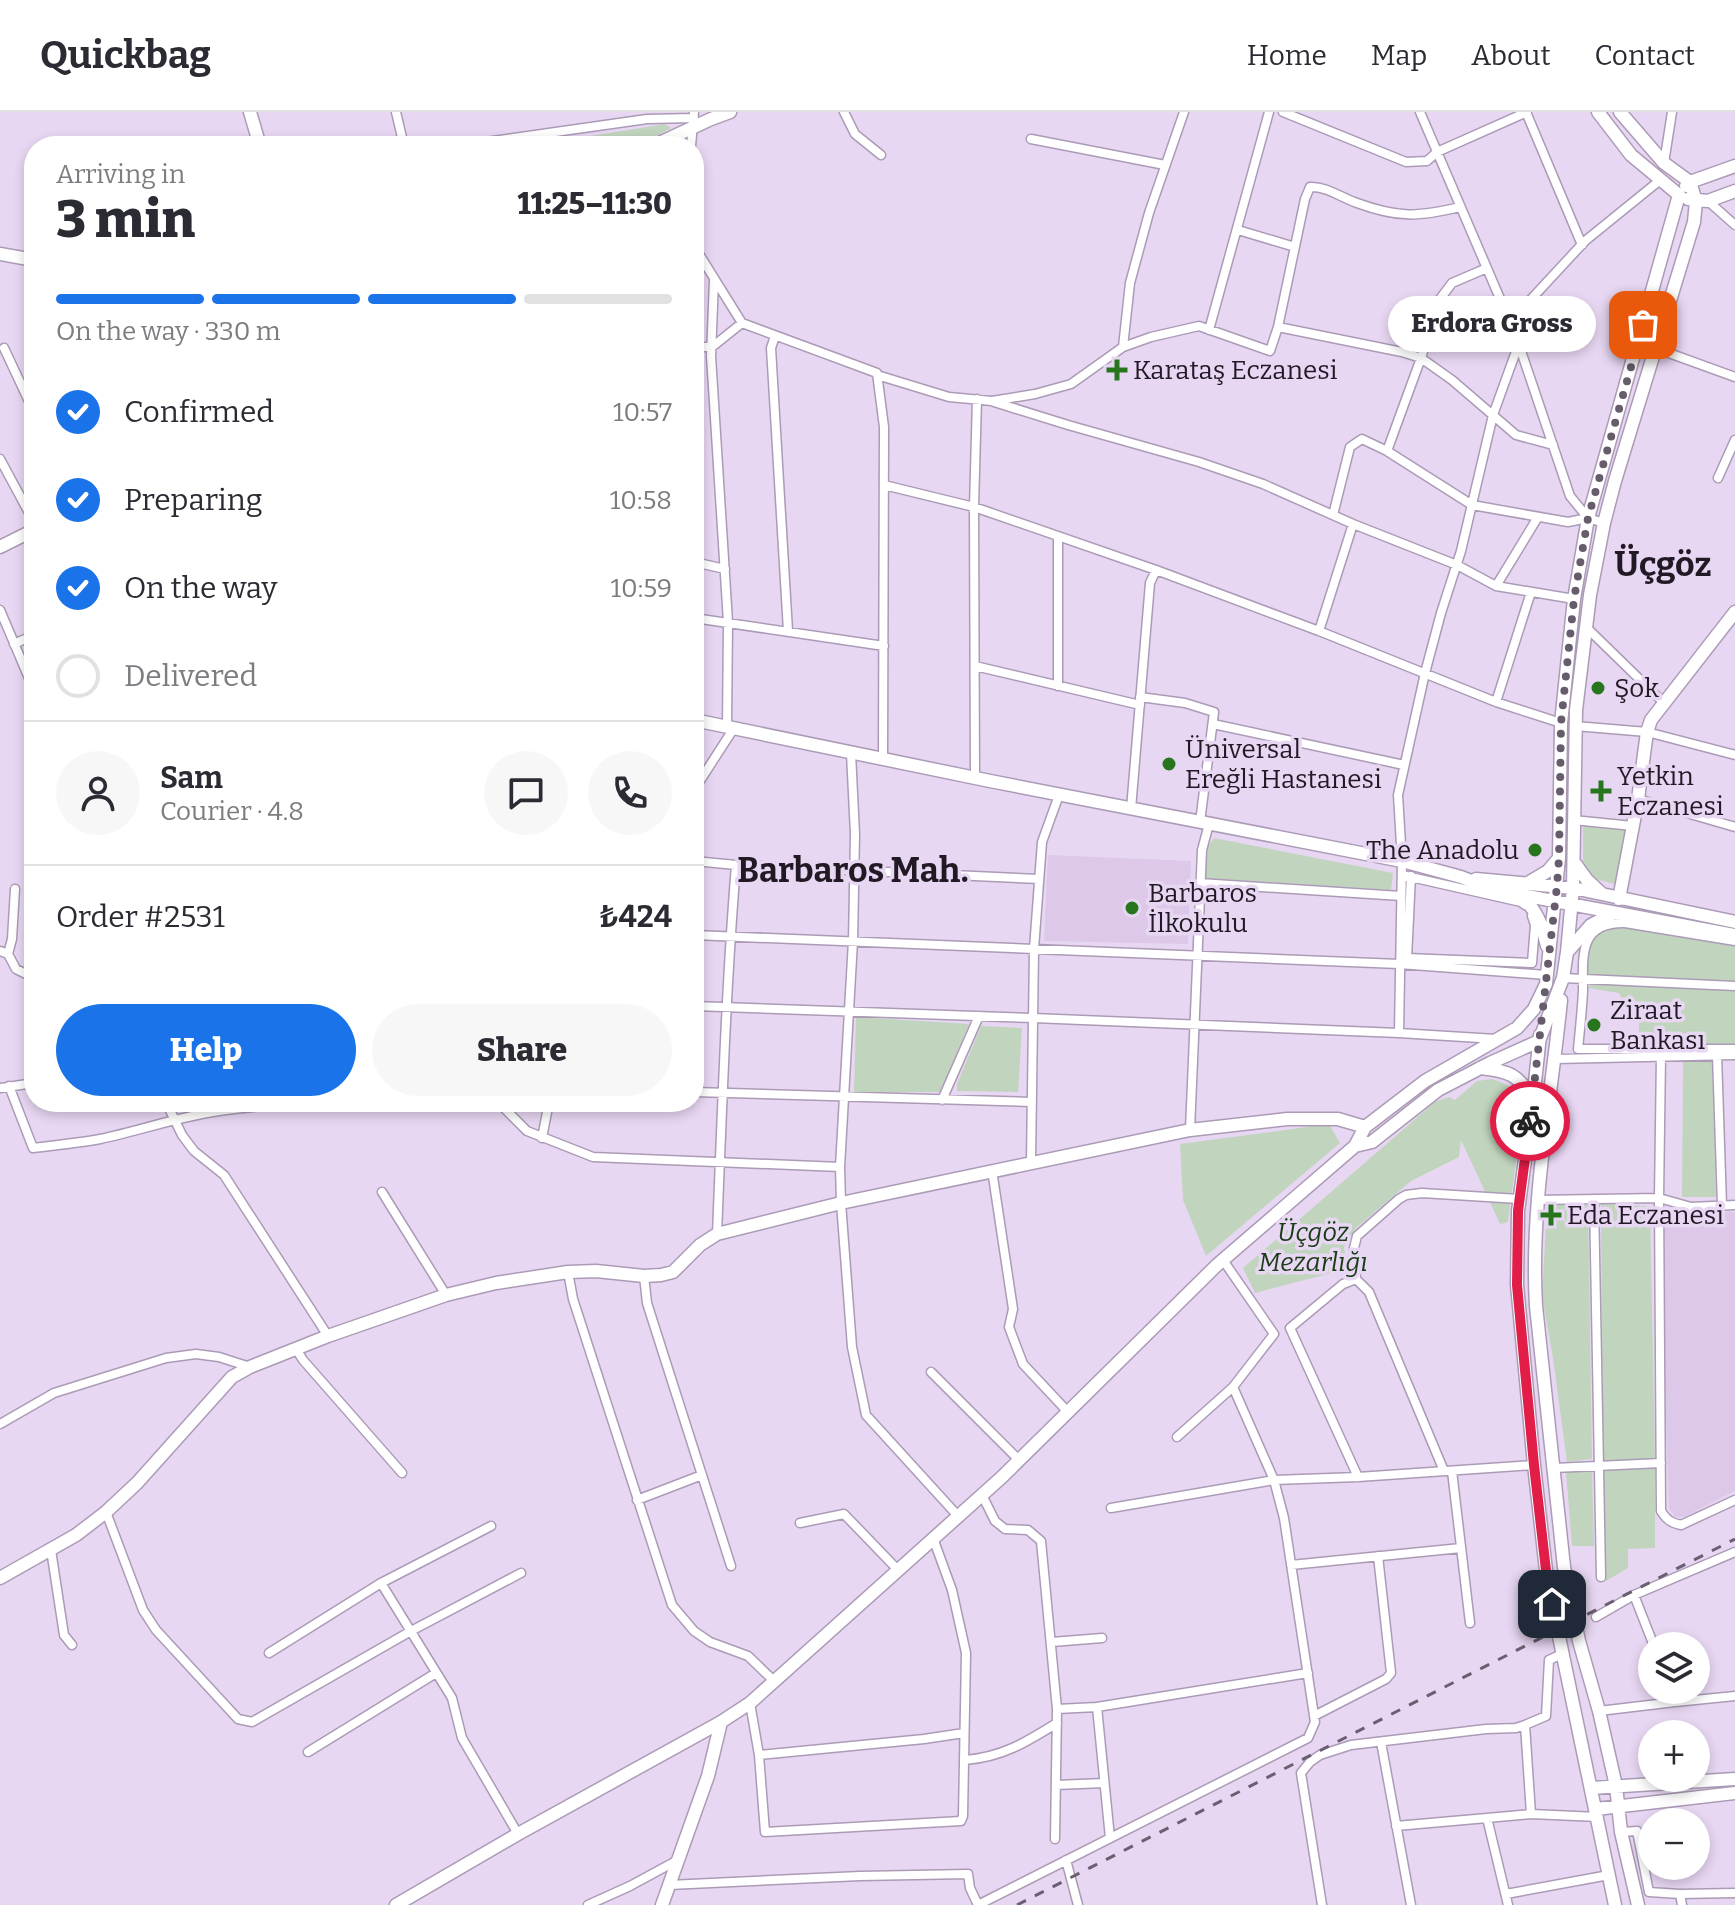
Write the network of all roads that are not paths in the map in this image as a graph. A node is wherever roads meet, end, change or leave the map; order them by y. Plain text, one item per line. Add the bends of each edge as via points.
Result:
1 (250, 112) edge
2 (396, 112) edge
3 (730, 112) edge
4 (844, 112) edge
5 (1184, 112) edge
6 (1269, 112) edge
7 (1283, 112) edge
8 (1420, 112) edge
9 (1526, 112) edge
10 (1598, 112) edge
11 (1620, 112) edge
12 (1672, 112) edge
13 (694, 119) edge
14 (257, 136) edge
15 (402, 136) edge
16 (527, 136) edge
17 (668, 136) edge
18 (1031, 139) dead end
19 (1437, 152) junction
20 (881, 155) dead end
21 (1664, 163) junction
22 (1165, 165) junction
23 (1735, 166) edge
24 (1659, 181) junction
25 (1690, 182) junction
26 (1735, 191) edge
27 (1679, 195) junction
28 (1702, 201) junction
29 (1460, 207) junction
30 (1735, 225) edge
31 (1238, 230) junction
32 (1582, 245) junction
33 (1295, 247) junction
34 (0, 254) edge
35 (24, 258) edge
36 (704, 262) edge
37 (1487, 268) junction
38 (714, 279) junction
39 (1510, 322) junction
40 (742, 323) junction
41 (1278, 327) junction
42 (1209, 330) junction
43 (775, 336) junction
44 (1519, 343) junction
45 (704, 347) edge
46 (712, 347) junction
47 (1123, 347) junction
48 (4, 348) dead end
49 (1655, 348) junction
50 (1421, 358) junction
51 (877, 375) junction
52 (1735, 377) edge
53 (24, 391) edge
54 (977, 399) junction
55 (992, 401) junction
56 (1493, 415) junction
57 (1735, 440) edge
58 (1553, 445) junction
59 (1387, 451) junction
60 (0, 459) edge
61 (1718, 478) dead end
62 (884, 485) junction
63 (24, 503) edge
64 (1472, 505) junction
65 (974, 507) junction
66 (1333, 515) junction
67 (1538, 517) junction
68 (1588, 518) junction
69 (1604, 523) junction
70 (1353, 524) junction
71 (24, 535) edge
72 (1058, 537) junction
73 (0, 547) edge
74 (704, 564) edge
75 (1457, 565) junction
76 (725, 569) junction
77 (1156, 570) junction
78 (1496, 586) junction
79 (1531, 592) junction
80 (1574, 599) junction
81 (0, 610) edge
82 (1735, 612) edge
83 (704, 619) edge
84 (728, 622) junction
85 (1586, 627) junction
86 (788, 631) junction
87 (1319, 631) junction
88 (24, 640) edge
89 (14, 644) junction
90 (884, 646) junction
91 (975, 666) junction
92 (24, 667) edge
93 (1425, 673) junction
94 (1058, 686) junction
95 (1140, 701) junction
96 (1496, 702) junction
97 (1664, 703) junction
98 (704, 722) edge
99 (1561, 723) junction
100 (1213, 724) junction
101 (1575, 726) junction
102 (730, 728) junction
103 (1647, 732) junction
104 (851, 753) junction
105 (1735, 755) edge
106 (883, 759) junction
107 (1404, 765) junction
108 (704, 773) edge
109 (975, 778) junction
110 (1059, 795) junction
111 (1638, 799) junction
112 (1131, 809) junction
113 (1573, 820) junction
114 (1204, 823) junction
115 (1633, 826) junction
116 (1735, 827) edge
117 (1559, 858) junction
118 (1402, 861) junction
119 (1573, 861) junction
120 (704, 862) edge
121 (736, 865) junction
122 (855, 870) junction
123 (1406, 876) junction
124 (1461, 877) junction
125 (1039, 879) junction
126 (1200, 883) junction
127 (1527, 883) junction
128 (1557, 886) junction
129 (1573, 888) junction
130 (15, 889) dead end
131 (1519, 894) junction
132 (1603, 895) junction
133 (1401, 896) junction
134 (1619, 899) junction
135 (1555, 901) junction
136 (1572, 904) junction
137 (1613, 913) junction
138 (1735, 922) edge
139 (704, 935) edge
140 (1735, 935) edge
141 (730, 936) junction
142 (853, 941) junction
143 (1735, 941) edge
144 (1034, 949) junction
145 (1567, 952) junction
146 (4, 953) edge
147 (1197, 955) junction
148 (1549, 956) junction
149 (1399, 964) junction
150 (24, 973) edge
151 (1563, 978) junction
152 (1582, 979) junction
153 (1546, 980) junction
154 (1735, 986) edge
155 (704, 1006) edge
156 (726, 1006) junction
157 (848, 1011) junction
158 (979, 1016) junction
159 (1033, 1018) junction
160 (1194, 1026) junction
161 (1399, 1033) junction
162 (1497, 1039) junction
163 (1539, 1041) junction
164 (1735, 1052) edge
165 (1661, 1055) junction
166 (1717, 1055) junction
167 (1555, 1059) junction
168 (1480, 1068) junction
169 (5, 1087) edge
170 (704, 1092) edge
171 (724, 1093) junction
172 (845, 1098) junction
173 (942, 1100) junction
174 (1533, 1101) junction
175 (1032, 1102) junction
176 (171, 1112) edge
177 (201, 1112) edge
178 (508, 1112) edge
179 (547, 1112) edge
180 (175, 1119) junction
181 (1365, 1127) junction
182 (1190, 1130) junction
183 (542, 1138) junction
184 (1355, 1146) junction
185 (720, 1161) junction
186 (1031, 1162) junction
187 (840, 1167) junction
188 (992, 1170) junction
189 (382, 1192) dead end
190 (1659, 1198) junction
191 (1519, 1199) junction
192 (1594, 1199) junction
193 (1537, 1200) junction
194 (841, 1203) junction
195 (1735, 1205) edge
196 (1722, 1206) junction
197 (717, 1234) junction
198 (1223, 1260) junction
199 (568, 1272) junction
200 (644, 1276) junction
201 (1356, 1279) junction
202 (446, 1295) junction
203 (1290, 1328) junction
204 (1274, 1334) junction
205 (328, 1336) junction
206 (296, 1349) junction
207 (250, 1367) junction
208 (931, 1372) dead end
209 (1233, 1387) junction
210 (1067, 1411) junction
211 (0, 1424) edge
212 (1177, 1437) dead end
213 (1019, 1460) junction
214 (1661, 1463) junction
215 (1534, 1465) junction
216 (1598, 1466) junction
217 (1554, 1468) junction
218 (1448, 1471) junction
219 (402, 1473) dead end
220 (702, 1475) junction
221 (1358, 1477) junction
222 (1274, 1480) junction
223 (982, 1495) junction
224 (637, 1500) junction
225 (1735, 1500) edge
226 (1111, 1508) dead end
227 (106, 1512) junction
228 (958, 1516) junction
229 (800, 1523) dead end
230 (491, 1526) dead end
231 (933, 1538) junction
232 (1461, 1548) junction
233 (51, 1550) junction
234 (1735, 1552) edge
235 (1378, 1556) junction
236 (1291, 1565) junction
237 (731, 1566) dead end
238 (898, 1570) junction
239 (521, 1573) dead end
240 (1601, 1577) dead end
241 (0, 1578) edge
242 (381, 1583) junction
243 (1634, 1595) junction
244 (1596, 1617) dead end
245 (1470, 1623) dead end
246 (411, 1631) junction
247 (1649, 1632) edge
248 (1102, 1638) dead end
249 (1052, 1642) junction
250 (72, 1645) dead end
251 (269, 1653) dead end
252 (1562, 1654) junction
253 (436, 1673) junction
254 (1308, 1673) junction
255 (774, 1681) junction
256 (1735, 1696) edge
257 (1710, 1698) edge
258 (750, 1703) junction
259 (1658, 1704) edge
260 (1097, 1707) junction
261 (1057, 1709) junction
262 (1599, 1711) junction
263 (1314, 1716) junction
264 (721, 1722) junction
265 (1057, 1723) junction
266 (1525, 1725) junction
267 (964, 1733) junction
268 (1381, 1742) junction
269 (308, 1752) dead end
270 (759, 1755) junction
271 (965, 1760) junction
272 (1735, 1779) edge
273 (1104, 1783) junction
274 (1056, 1785) junction
275 (1616, 1786) junction
276 (1591, 1788) junction
277 (1735, 1793) edge
278 (1619, 1805) junction
279 (1597, 1813) junction
280 (1531, 1814) junction
281 (1487, 1818) junction
282 (1396, 1826) junction
283 (1621, 1832) junction
284 (518, 1834) junction
285 (1110, 1838) junction
286 (1055, 1839) dead end
287 (1066, 1860) junction
288 (676, 1861) junction
289 (1609, 1875) junction
290 (669, 1885) junction
291 (1735, 1893) edge
292 (1506, 1894) junction
293 (1680, 1894) junction
294 (396, 1905) edge
295 (588, 1905) edge
296 (662, 1905) edge
297 (978, 1905) edge
298 (1078, 1905) edge
299 (1322, 1905) edge
300 (1411, 1905) edge
301 (1508, 1905) edge
302 (1615, 1905) edge
303 (1638, 1905) edge
304 (1682, 1905) edge

1 - 14 main road
2 - 15 street
3 - 13 main road
4 - 20 street via 855,134
5 - 22 street
6 - 31 street
7 - 19 street via 1406,162 1427,161
8 - 19 street
9 - 19 street
9 - 32 street
10 - 24 main road
11 - 21 main road
12 - 21 street
13 - 16 street via 647,119
13 - 17 main road
18 - 22 street
19 - 29 street
21 - 25 main road
22 - 47 street via 1130,283
23 - 25 main road
24 - 27 main road
24 - 32 street
25 - 27 main road
25 - 28 main road
26 - 28 main road
27 - 28 main road
27 - 68 main road
28 - 30 street
28 - 49 main road
29 - 33 street via 1428,215 1395,214 1310,187
29 - 37 street
31 - 33 street
31 - 42 street
32 - 39 street
33 - 41 street
34 - 35 main road
36 - 38 street
37 - 39 street
37 - 50 street via 1452,283 1440,299
38 - 40 street
38 - 46 street
39 - 44 street
40 - 43 street
40 - 46 street
41 - 42 street via 1270,351
41 - 50 street
42 - 47 street via 1183,329
43 - 51 street
43 - 86 street via 771,348
44 - 56 street
44 - 58 street
45 - 46 street
46 - 76 street
47 - 55 street via 1071,384
48 - 53 street
49 - 52 street
49 - 69 main road
50 - 56 street
50 - 59 street
51 - 54 street via 949,397
51 - 62 street
54 - 55 street
54 - 65 street
55 - 66 street via 1199,462
56 - 58 street via 1516,435
56 - 64 street
57 - 61 street
58 - 68 street via 1570,496
59 - 64 street
59 - 66 street via 1362,439 1350,447
60 - 63 street
62 - 65 street
62 - 90 street
64 - 67 street
64 - 75 street
65 - 72 street
65 - 91 street
66 - 70 street
67 - 68 street via 1568,522
67 - 78 street
68 - 69 street
68 - 80 main road
69 - 85 main road
70 - 75 street
70 - 87 street
71 - 73 main road
72 - 77 street
72 - 94 street
74 - 76 street
75 - 78 street
75 - 93 street
76 - 84 street
77 - 87 street
77 - 95 street via 1150,583
78 - 79 street
79 - 80 street
79 - 96 street
80 - 99 main road
81 - 89 street
82 - 97 main road
83 - 84 street
84 - 86 street
84 - 102 street
85 - 97 street
85 - 101 main road
86 - 90 street
87 - 93 street
88 - 89 street
89 - 92 street
90 - 106 street
91 - 94 street
91 - 109 street
93 - 96 street
93 - 107 street
94 - 95 street
95 - 100 street via 1185,703 1214,712
95 - 112 street
96 - 99 street
97 - 103 main road
98 - 102 main road
99 - 117 main road
100 - 107 street
100 - 114 street
101 - 103 street
101 - 113 main road
102 - 104 main road
102 - 108 street
103 - 105 street
103 - 111 main road
104 - 106 main road
104 - 122 street
106 - 109 main road
107 - 118 street via 1398,795
109 - 110 main road
110 - 112 main road
110 - 125 street via 1042,842
111 - 115 main road
111 - 116 street
112 - 114 main road
113 - 115 street
113 - 119 main road
114 - 118 main road
114 - 126 street
115 - 134 main road
117 - 127 main road
117 - 128 main road
118 - 123 street
118 - 124 main road
119 - 129 main road
119 - 132 main road
120 - 121 street
121 - 122 street
121 - 141 street
122 - 125 street
122 - 142 street
123 - 123 street via 1527,906 1534,919 1532,963 1407,958
123 - 133 street
124 - 127 main road
124 - 131 main road
125 - 144 street
126 - 133 street
126 - 147 street
127 - 128 main road
128 - 129 main road
128 - 135 main road
129 - 132 main road
129 - 136 main road
130 - 146 street via 12,939
131 - 135 main road
131 - 148 main road via 1537,914
132 - 134 main road
133 - 149 street
134 - 138 main road
135 - 136 main road
135 - 148 main road
136 - 137 main road
136 - 145 main road
137 - 140 main road
137 - 145 main road via 1591,925
139 - 141 street
141 - 142 street
141 - 156 street
142 - 144 street
142 - 157 street
143 - 152 street via 1610,924 1586,942
144 - 147 street
144 - 159 street
145 - 151 main road
146 - 150 street
147 - 149 street
147 - 160 street
148 - 153 main road
149 - 153 street
149 - 161 street
151 - 152 street
151 - 163 main road
151 - 167 main road
152 - 154 street
152 - 164 street via 1578,1049
153 - 162 main road via 1534,1009 1517,1028
153 - 163 main road
155 - 156 street
156 - 157 street
156 - 171 street
157 - 158 street
157 - 172 street
158 - 159 street
158 - 173 street
159 - 160 street
159 - 175 street
160 - 161 street
160 - 182 street
161 - 162 street
162 - 181 main road via 1425,1081
163 - 168 main road
163 - 174 main road
164 - 166 street
165 - 166 street
165 - 167 street
165 - 190 street
166 - 196 street
167 - 193 main road
168 - 174 main road via 1514,1075
168 - 184 main road via 1438,1090 1372,1142
169 - 180 street via 33,1148 100,1139
170 - 171 street
171 - 172 street
171 - 185 street
172 - 173 street
172 - 187 street
173 - 175 street
174 - 191 main road
175 - 186 street
176 - 180 street
177 - 180 street
178 - 183 street
179 - 183 street
180 - 205 street via 194,1151 224,1175
181 - 182 main road via 1338,1119 1287,1119
181 - 184 main road
182 - 186 main road
183 - 185 street via 593,1157
184 - 198 main road
185 - 187 street
185 - 197 street
186 - 188 main road
187 - 194 street
188 - 194 main road
188 - 210 street via 1013,1309 1009,1327 1023,1364
189 - 202 street
190 - 192 street
190 - 196 street via 1691,1207
190 - 214 street
191 - 201 street via 1406,1195 1357,1236
191 - 215 main road via 1517,1285
192 - 193 street
192 - 216 street
193 - 217 main road via 1535,1294
194 - 197 main road
194 - 228 street via 852,1347 866,1415
195 - 196 street
197 - 200 main road via 673,1272
198 - 204 street
198 - 210 main road
199 - 200 main road
199 - 202 main road
199 - 224 street
200 - 220 street via 647,1303
201 - 203 street
201 - 218 street via 1369,1292
202 - 205 main road
203 - 204 street
203 - 221 street
204 - 209 street
205 - 206 main road
206 - 207 main road
206 - 219 street
207 - 211 street via 196,1354 166,1358 54,1393
207 - 227 main road via 232,1377
208 - 213 street
209 - 212 street
209 - 222 street
210 - 213 main road
213 - 223 main road
214 - 216 street
214 - 225 street via 1661,1511 1673,1523 1681,1525
215 - 218 street
215 - 252 main road
216 - 217 street
216 - 240 street
217 - 262 main road via 1564,1567
218 - 221 street
218 - 232 street
220 - 224 street
220 - 237 street
221 - 222 street
222 - 226 street
222 - 236 street
223 - 228 main road
223 - 249 street via 1005,1529 1028,1530 1041,1541
224 - 255 street via 672,1605 694,1631 748,1656
227 - 233 main road
227 - 246 street via 143,1610 238,1719 252,1722
228 - 231 main road
229 - 238 street via 844,1514
230 - 242 street
231 - 238 main road
231 - 267 street via 966,1653
232 - 235 street
232 - 245 street
233 - 241 main road
233 - 250 street via 64,1635
234 - 243 street
235 - 236 street
235 - 263 street via 1391,1673
236 - 254 street
238 - 255 main road
239 - 246 street
242 - 246 street
242 - 251 street
243 - 244 street
243 - 247 street
246 - 253 street
248 - 249 street
249 - 261 street
252 - 266 street via 1549,1660 1546,1716
252 - 276 main road
253 - 269 street
253 - 284 street via 452,1698 462,1738
254 - 260 street
254 - 263 street
255 - 258 main road
256 - 257 street
258 - 264 main road
258 - 270 street
259 - 262 street
260 - 261 street
260 - 273 street
261 - 265 street
262 - 275 main road
263 - 285 street via 1308,1738
264 - 284 main road
264 - 288 main road via 708,1776
265 - 271 street via 1006,1753
265 - 274 street
266 - 268 street
266 - 280 street
267 - 270 street
267 - 271 street
268 - 282 street
268 - 299 street via 1320,1755 1301,1773
270 - 271 street via 765,1832 961,1821
272 - 275 main road
273 - 274 street
273 - 285 street
274 - 286 street
275 - 276 main road
275 - 278 main road
276 - 279 main road
277 - 278 main road
278 - 279 main road
278 - 283 main road
279 - 280 street
279 - 289 main road
280 - 281 street
281 - 282 street
281 - 292 street
282 - 300 street
283 - 293 street via 1637,1831 1649,1892
283 - 303 main road
284 - 294 main road
285 - 287 street
287 - 297 street
287 - 298 street
288 - 290 main road
288 - 295 street
289 - 292 street
289 - 302 main road
290 - 296 main road
290 - 297 street via 968,1874
291 - 293 street
292 - 301 street
293 - 304 street

